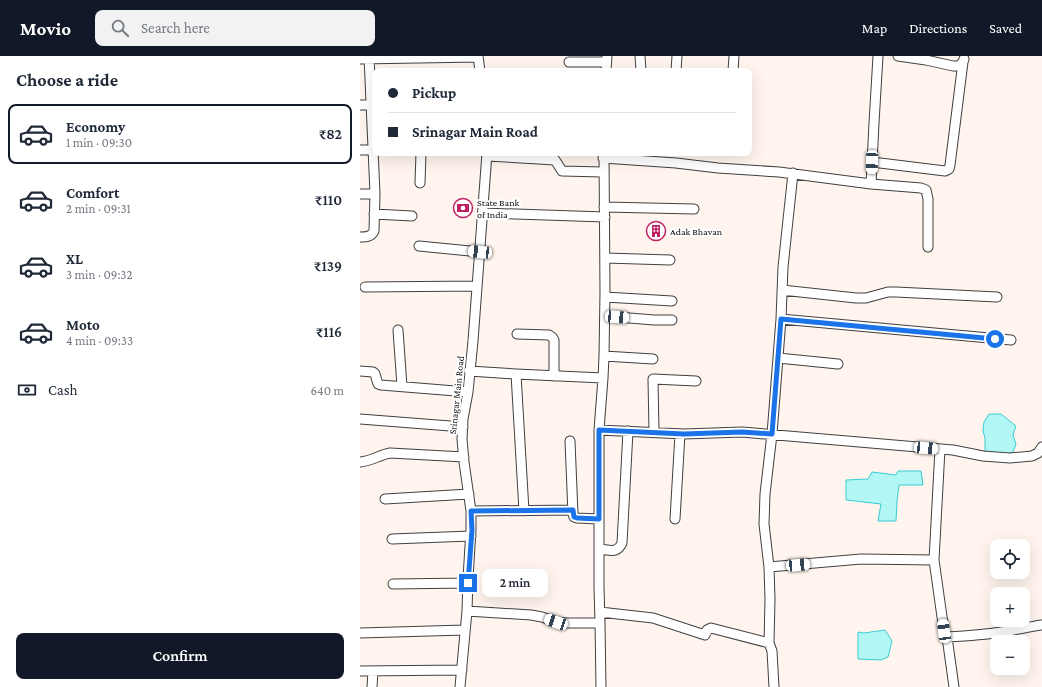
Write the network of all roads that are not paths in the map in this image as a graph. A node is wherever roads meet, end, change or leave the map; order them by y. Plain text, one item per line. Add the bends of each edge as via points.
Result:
1 (640, 56) edge
2 (677, 56) edge
3 (734, 56) edge
4 (878, 56) edge
5 (898, 56) edge
6 (478, 57) edge
7 (366, 58) edge
8 (964, 59) edge
9 (569, 62) dead end
10 (606, 63) edge
11 (480, 68) edge
12 (640, 68) edge
13 (676, 68) edge
14 (733, 68) edge
15 (360, 105) edge
16 (371, 105) junction
17 (360, 150) edge
18 (372, 150) joint
19 (372, 156) edge
20 (421, 156) edge
21 (487, 156) edge
22 (501, 156) edge
23 (604, 156) edge
24 (622, 156) edge
25 (641, 157) edge
26 (872, 162) junction
27 (603, 172) junction
28 (793, 173) junction
29 (420, 183) dead end
30 (871, 184) junction
31 (360, 194) edge
32 (375, 194) junction
33 (604, 206) junction
34 (694, 209) dead end
35 (482, 213) junction
36 (374, 214) junction
37 (412, 216) dead end
38 (605, 217) junction
39 (360, 237) edge
40 (419, 246) dead end
41 (928, 247) dead end
42 (480, 252) junction
43 (605, 258) junction
44 (670, 260) dead end
45 (477, 286) junction
46 (365, 287) dead end
47 (782, 290) junction
48 (605, 297) junction
49 (998, 297) dead end
50 (672, 301) dead end
51 (605, 316) junction
52 (781, 319) junction
53 (672, 320) dead end
54 (398, 330) dead end
55 (517, 334) dead end
56 (1011, 340) dead end
57 (604, 356) junction
58 (778, 358) junction
59 (653, 359) dead end
60 (838, 364) dead end
61 (360, 371) edge
62 (469, 371) junction
63 (516, 374) junction
64 (554, 376) junction
65 (603, 378) junction
66 (696, 381) dead end
67 (402, 386) junction
68 (468, 392) junction
69 (360, 419) edge
70 (463, 427) junction
71 (599, 430) junction
72 (628, 431) junction
73 (654, 432) junction
74 (680, 434) junction
75 (772, 434) junction
76 (570, 441) dead end
77 (1042, 447) edge
78 (940, 449) junction
79 (464, 457) junction
80 (360, 462) edge
81 (469, 494) junction
82 (385, 499) dead end
83 (573, 510) junction
84 (471, 511) junction
85 (524, 511) junction
86 (599, 519) junction
87 (675, 519) dead end
88 (471, 536) junction
89 (392, 539) dead end
90 (599, 549) junction
91 (934, 560) junction
92 (769, 567) junction
93 (468, 583) junction
94 (393, 584) dead end
95 (467, 611) junction
96 (600, 612) junction
97 (600, 623) junction
98 (1042, 625) edge
99 (466, 630) junction
100 (360, 633) edge
101 (947, 637) junction
102 (769, 643) junction
103 (462, 670) junction
104 (360, 671) edge
105 (373, 671) junction
106 (372, 687) edge
107 (460, 687) edge
108 (601, 687) edge
109 (774, 687) edge
110 (954, 687) edge

1 - 12 street
2 - 13 street
3 - 14 street
4 - 26 street
5 - 8 street via 953,66 959,66
6 - 7 street
6 - 11 street
7 - 16 street
8 - 26 street via 949,169 945,171
9 - 10 street
15 - 16 street
16 - 18 street
17 - 18 street
19 - 32 street
20 - 29 street
21 - 35 street, Srinagar Main Road
22 - 27 street via 555,160 562,171
23 - 27 street
24 - 25 street
25 - 28 street via 718,168
26 - 30 street
27 - 33 street
28 - 30 street
28 - 47 street
30 - 41 street via 926,190
31 - 32 street
32 - 36 street
33 - 34 street
33 - 38 street
35 - 38 street
35 - 42 street, Srinagar Main Road
36 - 37 street
36 - 39 street via 374,231 367,237
38 - 43 street
40 - 42 street
42 - 45 street, Srinagar Main Road
43 - 44 street
43 - 48 street
45 - 46 street
45 - 62 street, Srinagar Main Road
47 - 49 street via 856,298 888,292
47 - 52 street
48 - 50 street
48 - 51 street
51 - 53 street
51 - 57 street
52 - 56 street
52 - 58 street
54 - 67 street
55 - 64 street via 552,337
57 - 59 street
57 - 65 street
58 - 60 street
58 - 75 street
61 - 67 street via 373,372 378,384
62 - 63 street
62 - 68 street, Srinagar Main Road
63 - 64 street
63 - 85 street
64 - 65 street
65 - 71 street
66 - 73 street via 653,379
67 - 68 street
68 - 70 street, Srinagar Main Road
69 - 70 street
70 - 79 street, Srinagar Main Road
71 - 72 street
71 - 86 street
72 - 73 street
72 - 90 street via 622,543 616,550
73 - 74 street
74 - 75 street
74 - 87 street
75 - 78 street
75 - 92 street via 764,524
76 - 83 street
77 - 78 street via 1032,456 1010,458
78 - 91 street
79 - 80 street via 390,453
79 - 81 street, Srinagar Main Road
81 - 82 street
81 - 84 street, Srinagar Main Road
83 - 85 street
83 - 86 street via 574,517
84 - 85 street
84 - 88 street, Srinagar Main Road
86 - 90 street
88 - 89 street
88 - 93 street, Srinagar Main Road
90 - 96 street
91 - 92 street via 861,559
91 - 101 street
92 - 102 street
93 - 94 street
93 - 95 street, Srinagar Main Road
95 - 97 street via 531,615 566,623
95 - 99 street, Srinagar Main Road
96 - 97 street
96 - 102 street via 653,618 705,636 711,628
97 - 108 street
98 - 101 street via 989,634
99 - 100 street
99 - 103 street, Srinagar Main Road
101 - 110 street
102 - 109 street via 772,651
103 - 105 street
103 - 107 street, Srinagar Main Road
104 - 105 street
105 - 106 street

